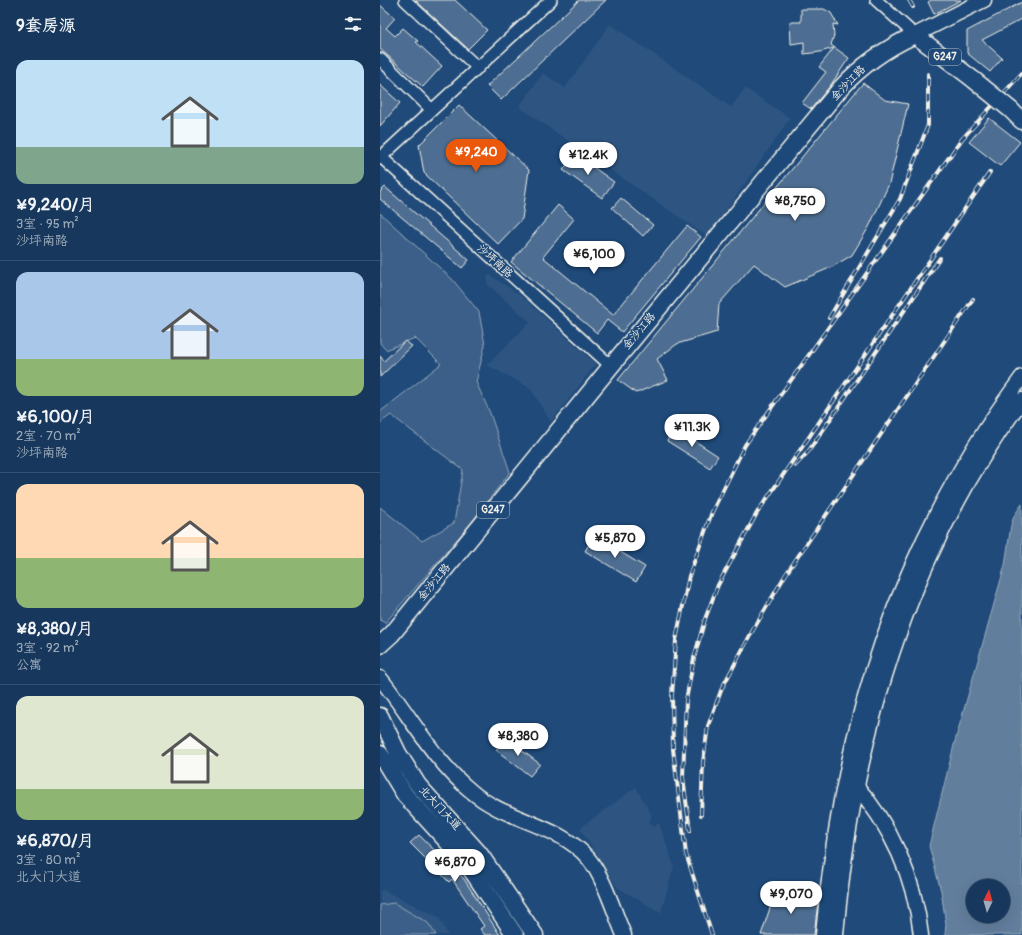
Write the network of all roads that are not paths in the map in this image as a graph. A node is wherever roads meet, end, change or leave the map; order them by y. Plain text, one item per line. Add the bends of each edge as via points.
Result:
1 (405, 0) edge
2 (551, 0) edge
3 (876, 0) edge
4 (984, 0) edge
5 (915, 35) junction
6 (380, 60) edge
7 (478, 68) junction
8 (432, 110) junction
9 (1017, 116) edge
10 (380, 157) edge
11 (611, 366) junction
12 (1022, 377) edge
13 (1022, 400) edge
14 (380, 645) edge
15 (380, 678) edge
16 (380, 716) edge
17 (380, 754) edge
18 (846, 774) junction
19 (860, 790) junction
20 (515, 935) edge
21 (535, 935) edge
22 (624, 935) edge
23 (823, 935) edge
24 (836, 935) edge
25 (921, 935) edge

1 - 7 street
2 - 7 street
3 - 5 street
4 - 5 main road
5 - 9 highway, G247, bridge
5 - 11 highway, 金沙江路 / G247 via 886,50 849,80
6 - 8 street
7 - 8 street
8 - 10 street
10 - 11 street, 沙坪南路
11 - 14 highway, 金沙江路 / G247 via 392,634
12 - 18 main road via 963,464 912,563 877,655 860,712
13 - 19 main road via 956,504 911,599 879,695
15 - 22 main road via 438,757 470,791 502,812 558,835 585,855 596,872
16 - 21 highway, 北大门大道 via 398,753 418,785 479,852
17 - 20 highway, 北大门大道 via 405,795 466,862
18 - 19 main road
18 - 23 main road
19 - 24 main road via 848,839
19 - 25 main road via 884,825 903,862 915,900

